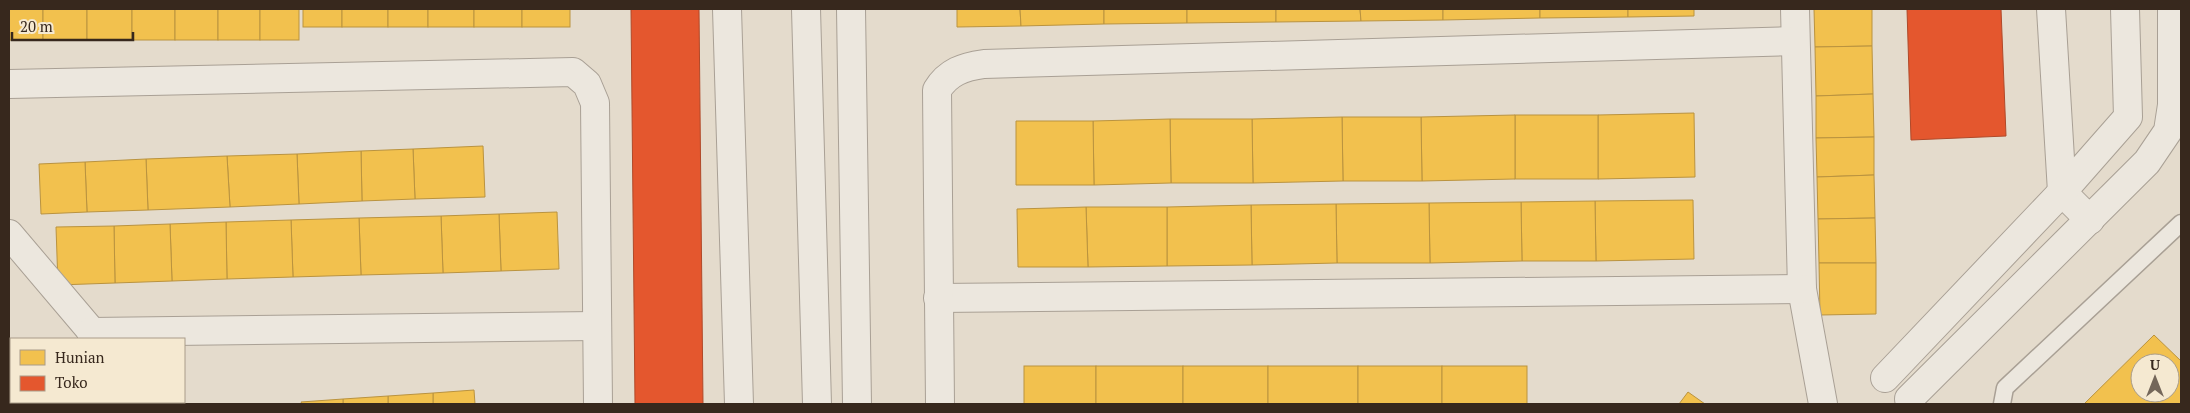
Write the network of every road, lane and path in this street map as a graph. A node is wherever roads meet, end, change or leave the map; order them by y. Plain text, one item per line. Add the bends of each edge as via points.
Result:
1 (727, 9) edge
2 (806, 9) edge
3 (851, 9) edge
4 (1795, 9) edge
5 (2051, 9) edge
6 (2125, 9) edge
7 (2172, 9) edge
8 (1796, 41) junction
9 (9, 84) edge
10 (2175, 135) edge
11 (852, 152) junction
12 (811, 154) junction
13 (2062, 192) junction
14 (2090, 220) junction
15 (2181, 223) edge
16 (9, 234) edge
17 (1802, 289) junction
18 (938, 298) junction
19 (596, 326) junction
20 (95, 336) edge
21 (856, 366) junction
22 (816, 367) junction
23 (1885, 378) dead end
24 (1909, 398) dead end
25 (598, 404) edge
26 (738, 404) edge
27 (817, 404) edge
28 (857, 404) edge
29 (940, 404) edge
30 (1823, 404) edge
31 (2002, 404) edge

1 - 26 street
2 - 12 street
3 - 11 street
4 - 8 street
5 - 13 street
6 - 13 street via 2128,117
7 - 10 street
8 - 17 street
8 - 18 street via 984,64 963,68 944,78 937,90
9 - 19 street via 574,72 587,84 595,102
10 - 14 street
11 - 12 street
11 - 21 street
12 - 22 street
13 - 14 street
13 - 23 street
14 - 24 street
15 - 31 lane via 2005,388
16 - 20 street
17 - 18 street
17 - 30 street
18 - 29 street
19 - 20 street
19 - 25 street
21 - 22 street
21 - 28 street
22 - 27 street

